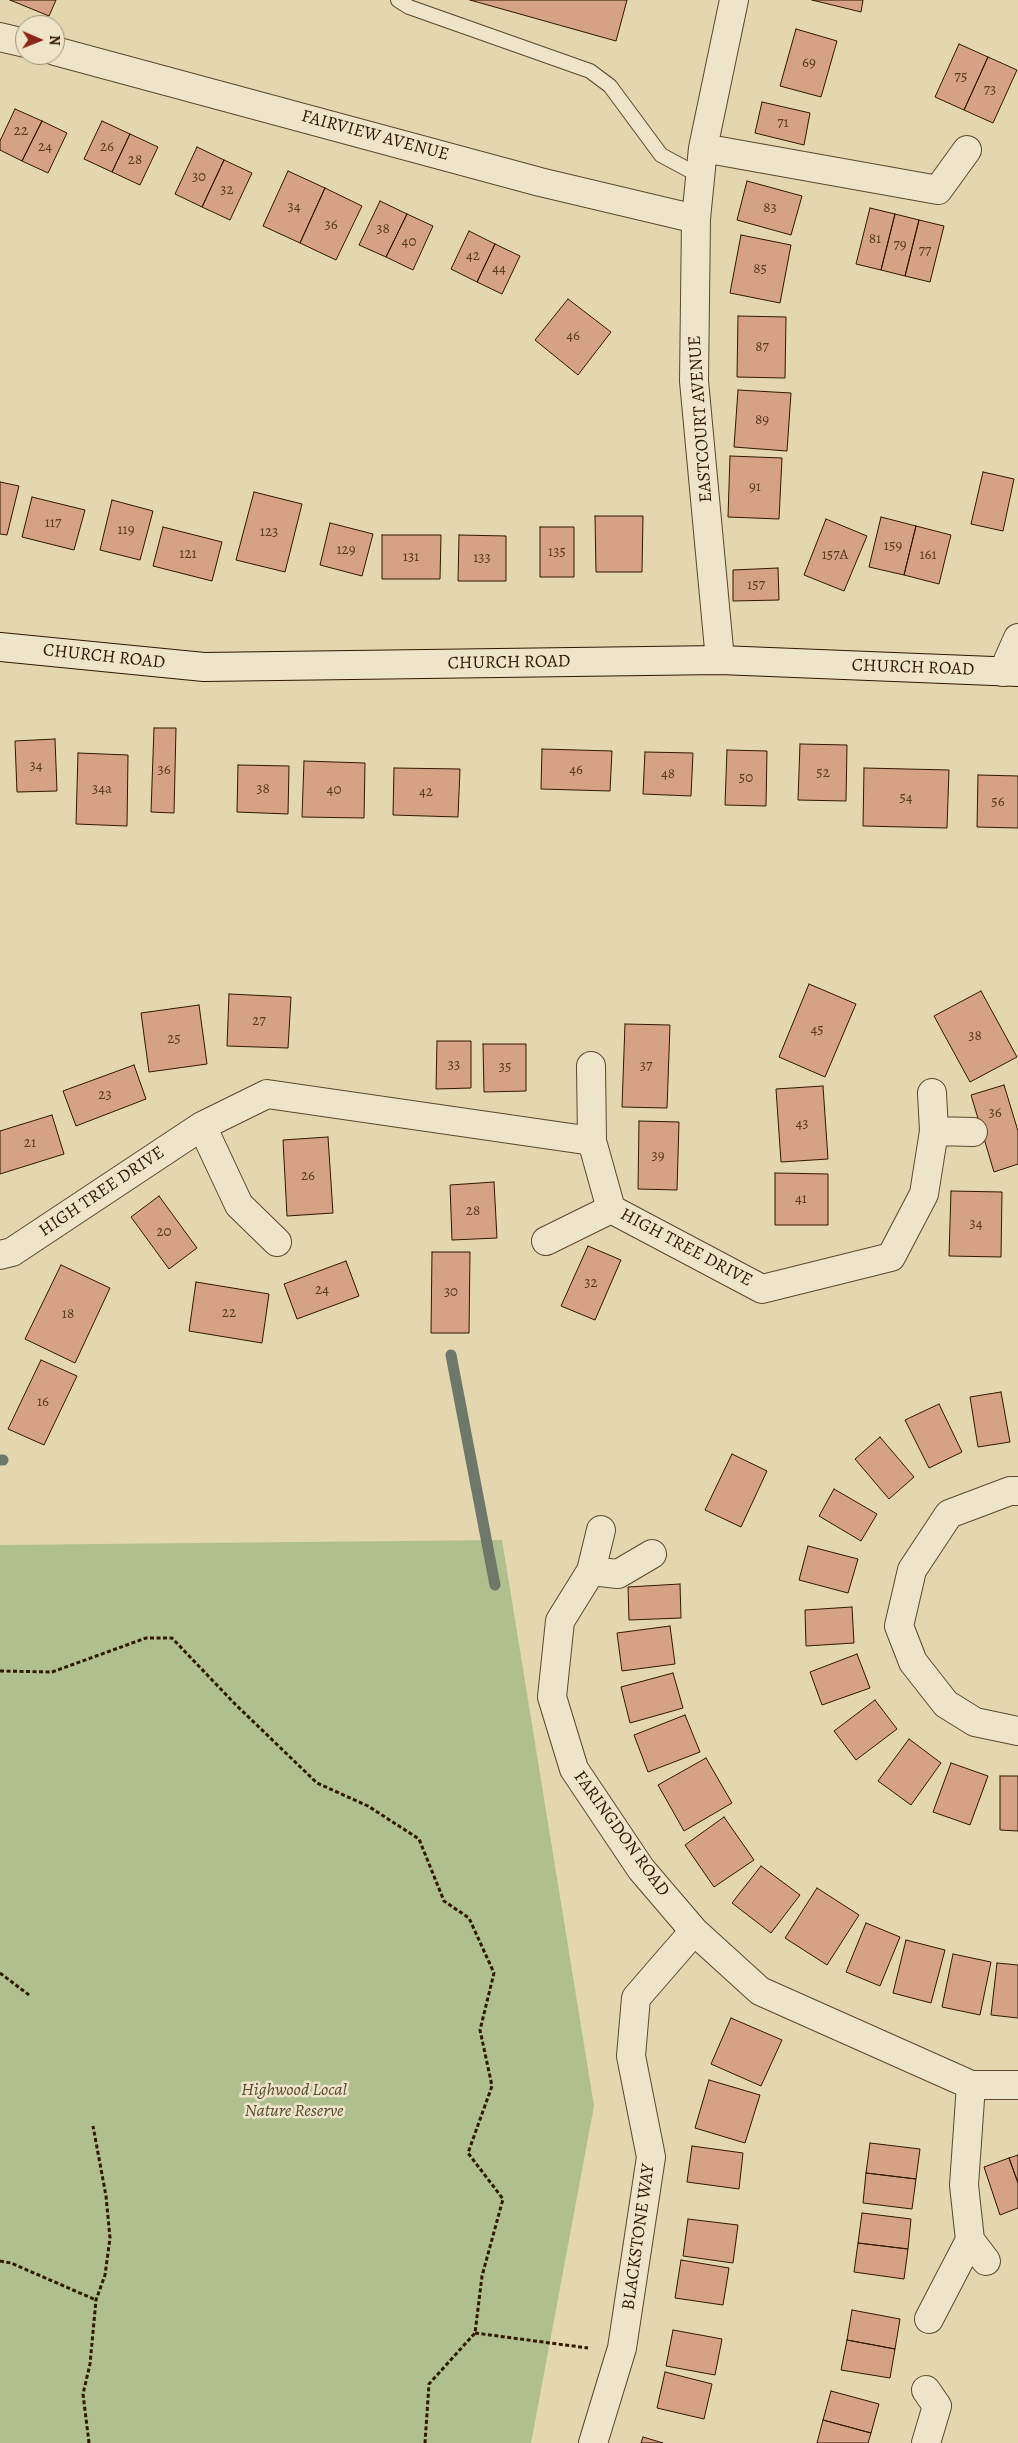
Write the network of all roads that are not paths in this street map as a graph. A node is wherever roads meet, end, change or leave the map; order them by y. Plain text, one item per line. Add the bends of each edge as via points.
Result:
1 (398, 0) edge
2 (734, 0) edge
3 (0, 37) edge
4 (15, 41) edge
5 (65, 54) edge
6 (703, 148) junction
7 (967, 150) dead end
8 (700, 176) junction
9 (696, 219) junction
10 (1018, 638) edge
11 (0, 647) edge
12 (720, 660) junction
13 (1010, 672) edge
14 (591, 1066) dead end
15 (932, 1093) dead end
16 (202, 1126) junction
17 (934, 1131) junction
18 (973, 1132) dead end
19 (592, 1141) junction
20 (611, 1209) junction
21 (546, 1241) dead end
22 (277, 1242) dead end
23 (0, 1255) edge
24 (1018, 1491) edge
25 (601, 1530) dead end
26 (652, 1554) dead end
27 (591, 1571) junction
28 (1018, 1731) edge
29 (694, 1931) junction
30 (971, 2084) junction
31 (1018, 2084) edge
32 (929, 2319) dead end
33 (926, 2390) dead end
34 (592, 2443) edge
35 (926, 2443) edge

1 - 8 lane via 409,7 590,71 610,86 661,155
2 - 6 street, EASTCOURT AVENUE
3 - 4 street
5 - 9 street, FAIRVIEW AVENUE via 540,182
6 - 7 street via 938,190
6 - 8 street, EASTCOURT AVENUE
8 - 9 street, EASTCOURT AVENUE
9 - 12 street, EASTCOURT AVENUE via 694,382
10 - 13 street
11 - 12 street, CHURCH ROAD via 204,667
12 - 13 street, CHURCH ROAD
14 - 19 street, HIGH TREE DRIVE
15 - 17 street, HIGH TREE DRIVE
16 - 19 street, HIGH TREE DRIVE via 267,1094
16 - 22 street via 239,1205
16 - 23 street, HIGH TREE DRIVE via 12,1252
17 - 18 street
17 - 20 street, HIGH TREE DRIVE via 924,1194 891,1257 762,1289
19 - 20 street, HIGH TREE DRIVE
20 - 21 street, HIGH TREE DRIVE
24 - 28 street via 1010,1491 949,1514 912,1570 899,1626 913,1662 946,1704 975,1722
25 - 27 street, FARINGDON ROAD
26 - 27 street via 618,1574
27 - 29 street, FARINGDON ROAD via 560,1621 552,1697 574,1769 642,1869
29 - 30 street, FARINGDON ROAD via 760,1991
29 - 34 street, BLACKSTONE WAY via 636,1998 631,2056 652,2157 622,2348
30 - 31 street, FARINGDON ROAD
30 - 32 street via 964,2185 978,2250
33 - 35 street via 937,2406

